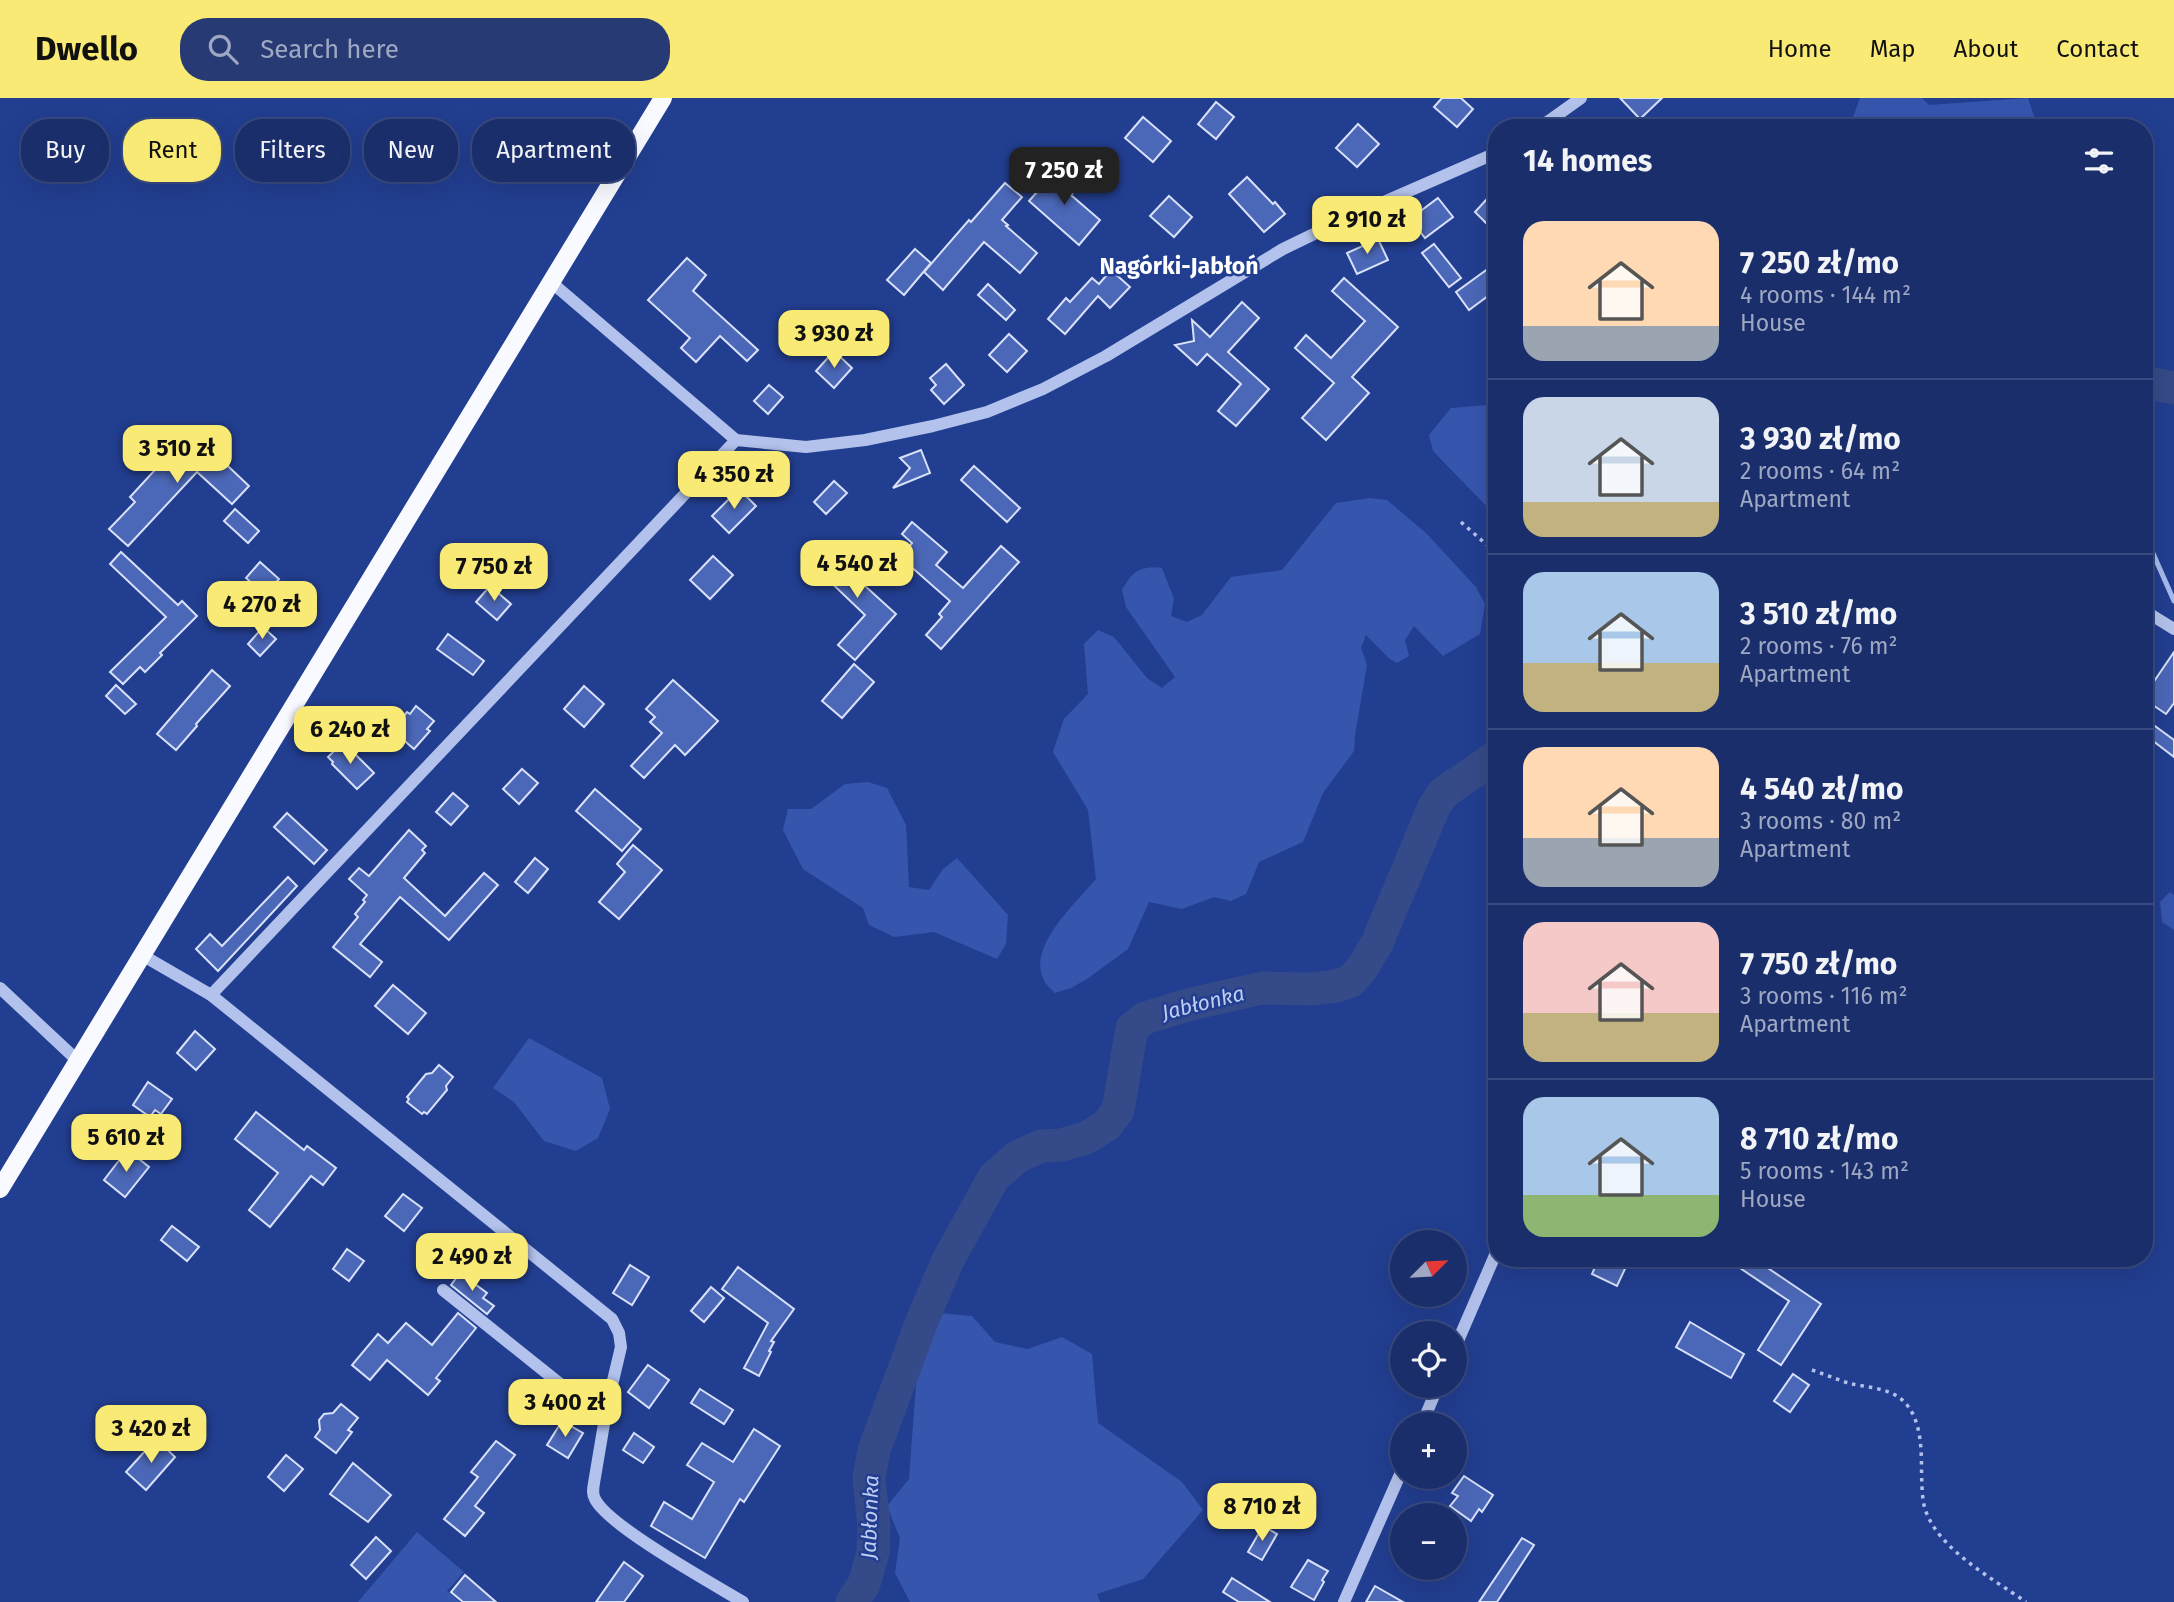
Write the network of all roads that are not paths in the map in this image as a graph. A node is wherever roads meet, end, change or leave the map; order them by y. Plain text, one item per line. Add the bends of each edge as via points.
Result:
1 (663, 98) edge
2 (1581, 98) edge
3 (1552, 119) edge
4 (1488, 156) edge
5 (551, 282) junction
6 (736, 440) junction
7 (2153, 616) edge
8 (2174, 629) edge
9 (142, 955) junction
10 (0, 988) edge
11 (211, 995) junction
12 (78, 1060) junction
13 (0, 1189) edge
14 (1490, 1267) edge
15 (443, 1290) dead end
16 (1467, 1321) edge
17 (607, 1406) junction
18 (1394, 1489) edge
19 (743, 1602) edge
20 (1344, 1602) edge

1 - 5 main road
2 - 3 street
4 - 6 street via 1283,249 1107,356 987,412 879,437 806,447
5 - 6 street
5 - 9 main road
6 - 11 street
7 - 8 street
9 - 11 street
9 - 12 main road
10 - 12 street
11 - 17 street via 612,1319 621,1347
12 - 13 main road
14 - 16 street
15 - 17 street via 579,1399
17 - 19 street via 594,1483 596,1502 619,1523
18 - 20 street

